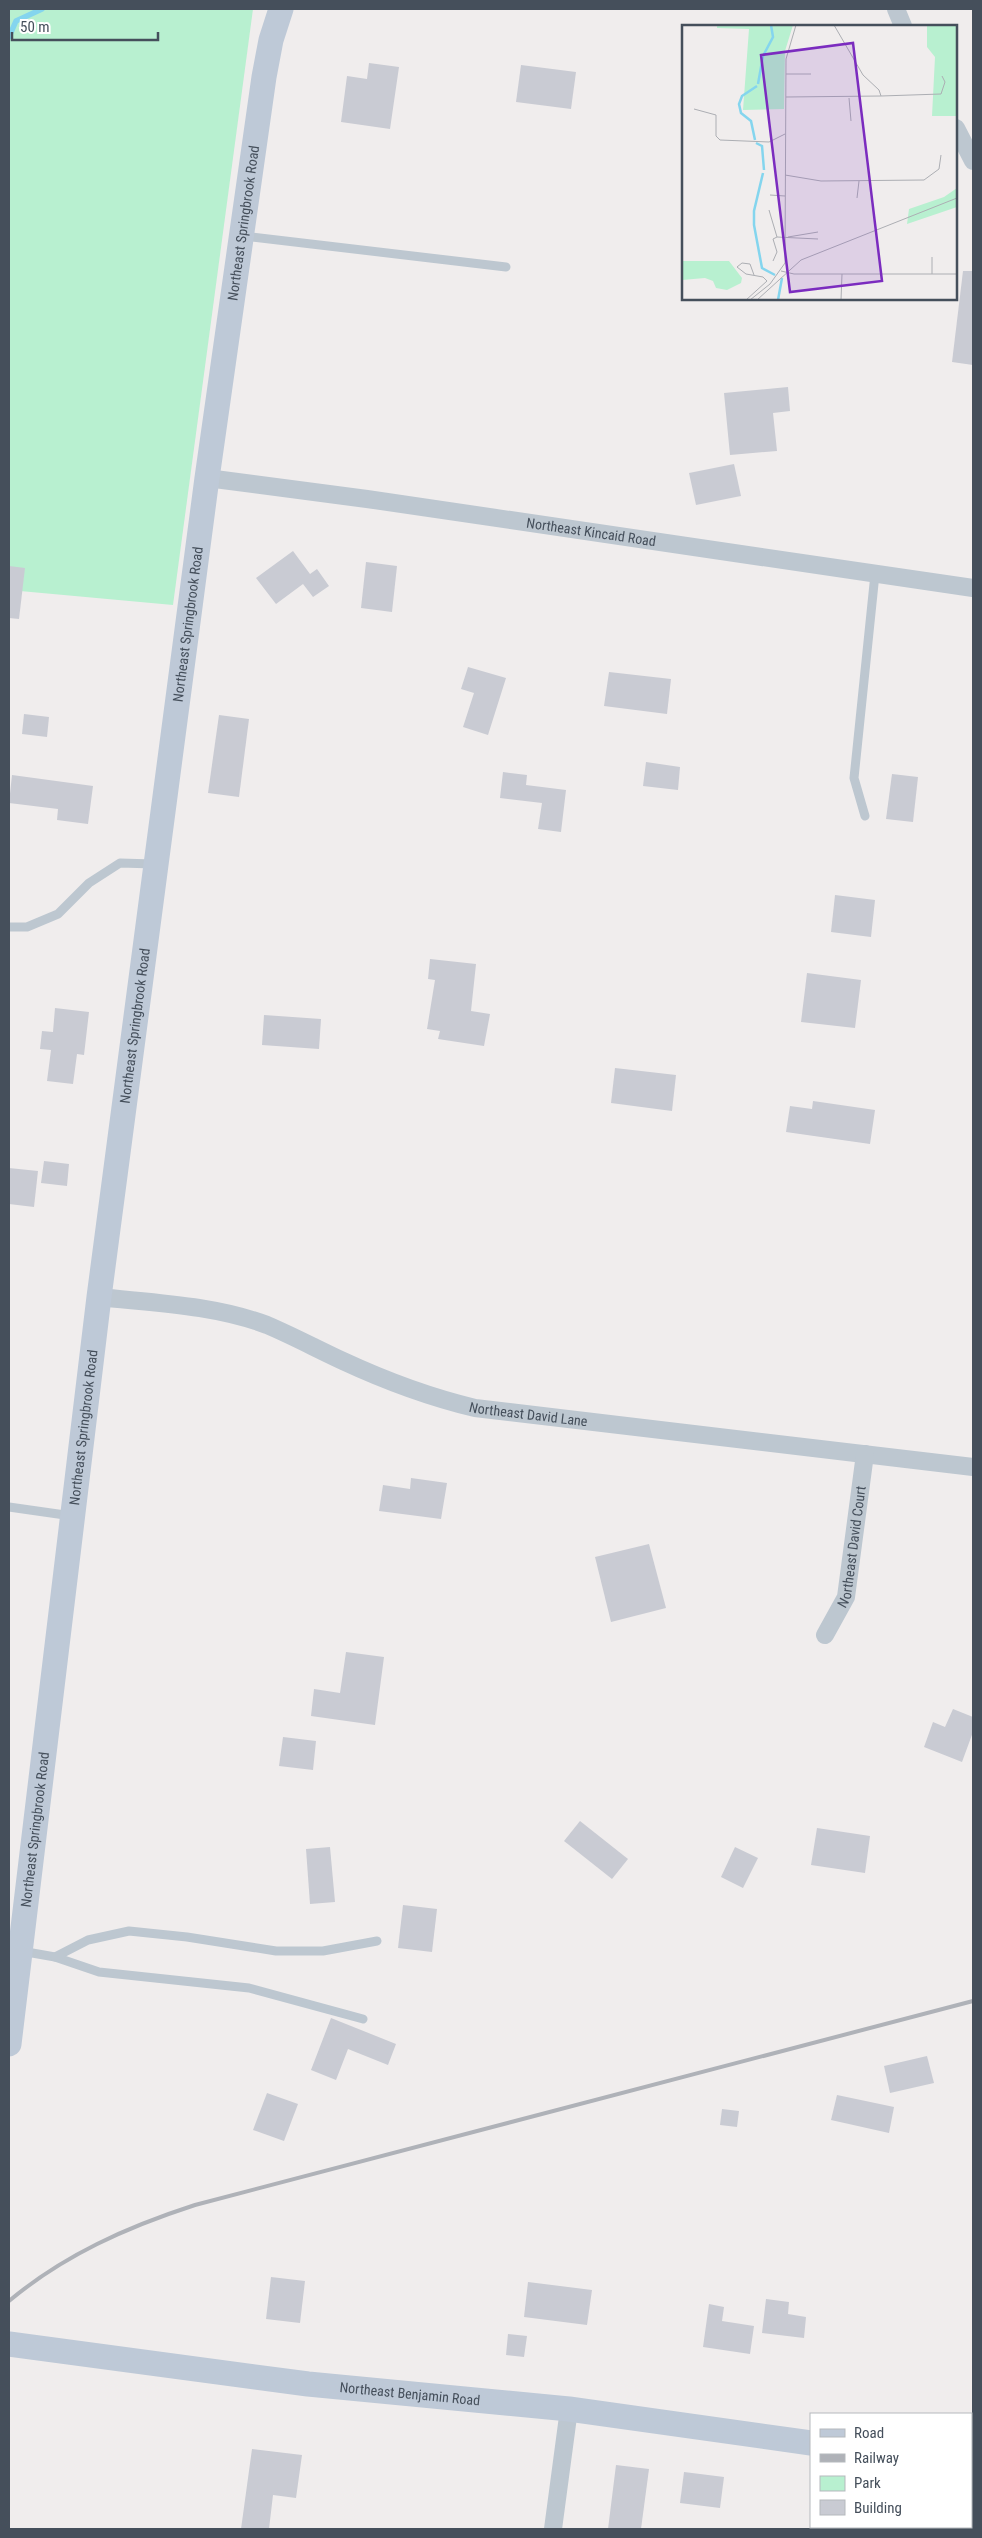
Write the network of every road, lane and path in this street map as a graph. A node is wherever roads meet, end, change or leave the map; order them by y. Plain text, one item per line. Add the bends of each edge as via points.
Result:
1 (281, 9) edge
2 (896, 9) edge
3 (903, 25) edge
4 (957, 130) edge
5 (973, 161) edge
6 (242, 235) junction
7 (506, 268) dead end
8 (207, 478) junction
9 (875, 574) junction
10 (973, 588) edge
11 (865, 816) dead end
12 (156, 864) junction
13 (9, 927) edge
14 (99, 1297) junction
15 (865, 1454) junction
16 (973, 1467) edge
17 (9, 1507) edge
18 (72, 1516) junction
19 (825, 1635) dead end
20 (377, 1941) dead end
21 (14, 1950) edge
22 (55, 1957) junction
23 (363, 2019) dead end
24 (9, 2040) edge
25 (9, 2344) edge
26 (569, 2409) junction
27 (810, 2443) edge
28 (552, 2529) edge

1 - 6 street, Northeast Springbrook Road via 264,77
2 - 3 street
4 - 5 street
6 - 7 lane
6 - 8 street, Northeast Springbrook Road
8 - 9 street, Northeast Kincaid Road
8 - 12 street, Northeast Springbrook Road
9 - 10 street, Northeast Kincaid Road
9 - 11 lane via 854,778
12 - 13 lane via 120,863 89,883 58,914 27,927
12 - 14 street, Northeast Springbrook Road
14 - 15 street, Northeast David Lane via 212,1310 240,1317 267,1325 411,1389 475,1408
14 - 18 street, Northeast Springbrook Road
15 - 16 street, Northeast David Lane
15 - 19 street, Northeast David Court via 846,1597
17 - 18 lane
18 - 21 street, Northeast Springbrook Road
20 - 22 lane via 323,1951 276,1951 187,1936 129,1931 88,1940
21 - 22 lane
21 - 24 street, Northeast Springbrook Road
22 - 23 lane via 99,1972 249,1988
25 - 26 street, Northeast Benjamin Road via 301,2383
26 - 27 street, Northeast Benjamin Road
26 - 28 street

